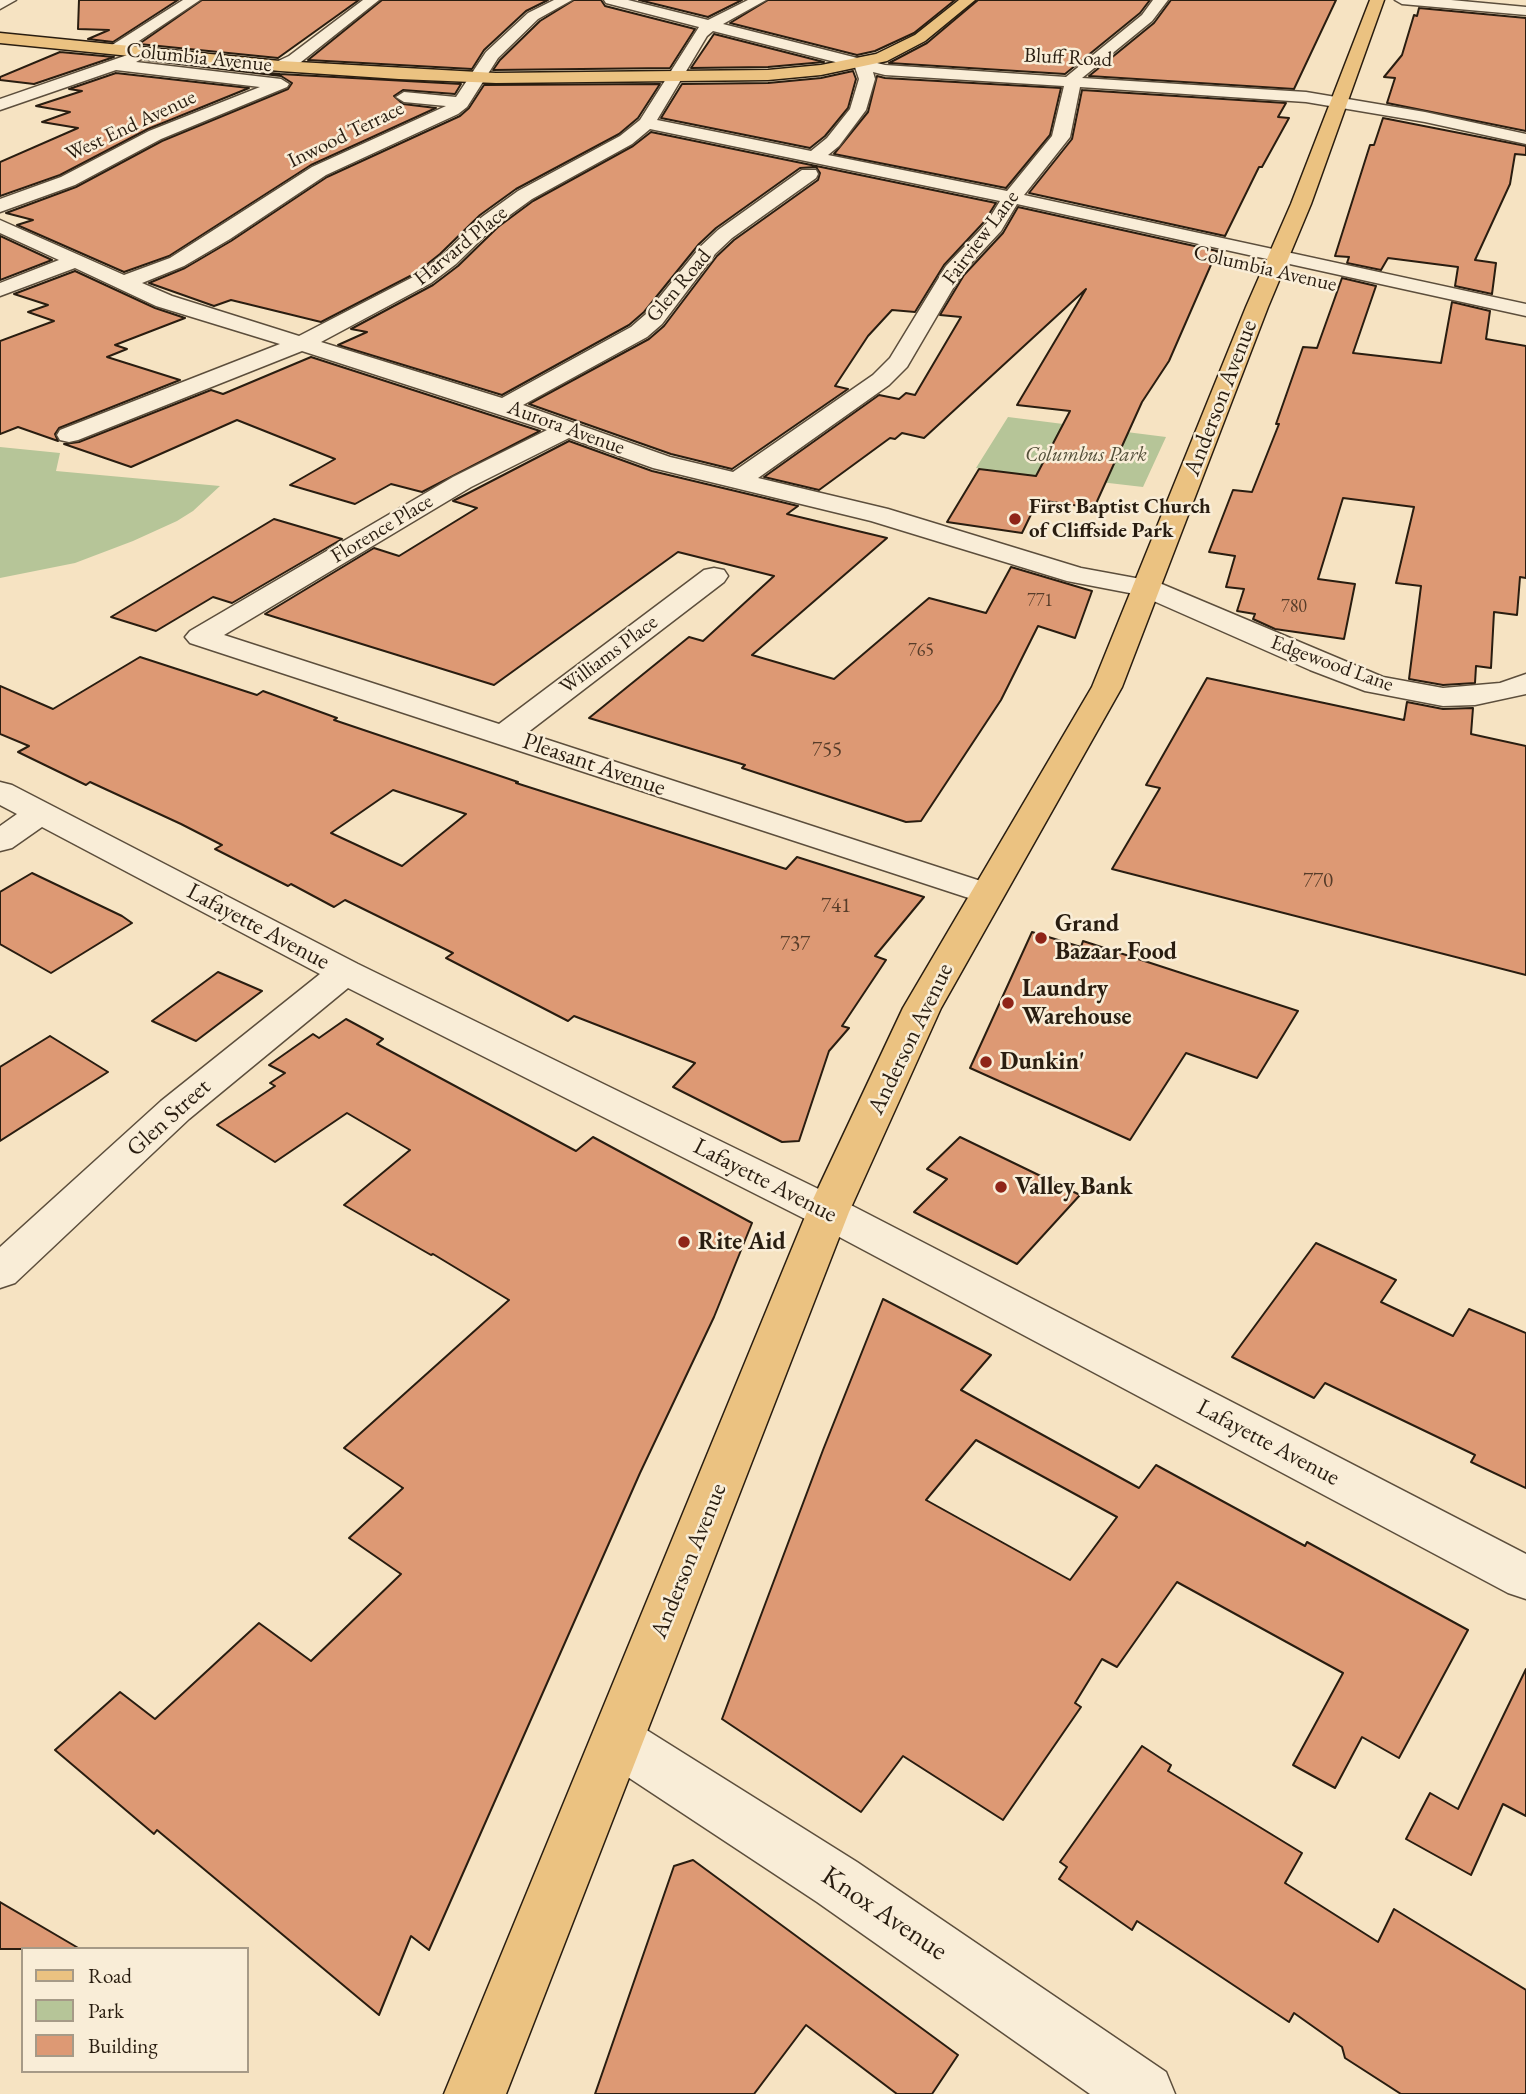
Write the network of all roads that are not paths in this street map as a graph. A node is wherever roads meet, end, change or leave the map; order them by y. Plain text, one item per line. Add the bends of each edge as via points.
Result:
1 (9, 0) edge
2 (193, 0) edge
3 (372, 0) edge
4 (565, 0) edge
5 (611, 0) edge
6 (759, 0) edge
7 (968, 0) edge
8 (1161, 0) edge
9 (1377, 0) edge
10 (1402, 0) edge
11 (0, 5) edge
12 (1526, 11) edge
13 (710, 25) junction
14 (0, 38) edge
15 (148, 53) joint
16 (116, 57) junction
17 (209, 58) junction
18 (862, 64) junction
19 (181, 72) junction
20 (281, 75) junction
21 (674, 76) junction
22 (476, 78) junction
23 (1072, 82) junction
24 (404, 97) dead end
25 (1338, 102) junction
26 (461, 103) junction
27 (0, 105) edge
28 (647, 123) junction
29 (1526, 139) edge
30 (811, 166) junction
31 (1010, 200) junction
32 (0, 206) edge
33 (0, 226) edge
34 (74, 262) junction
35 (1276, 264) junction
36 (122, 283) junction
37 (0, 290) edge
38 (1526, 310) edge
39 (1526, 328) edge
40 (302, 343) junction
41 (504, 406) junction
42 (568, 429) junction
43 (69, 435) dead end
44 (738, 481) junction
45 (714, 576) dead end
46 (1147, 588) junction
47 (200, 637) joint
48 (1526, 683) edge
49 (505, 735) junction
50 (0, 792) edge
51 (40, 813) junction
52 (0, 841) edge
53 (988, 894) junction
54 (345, 972) junction
55 (828, 1212) junction
56 (0, 1272) edge
57 (1526, 1578) edge
58 (618, 1741) junction
59 (475, 2094) edge
60 (1144, 2094) edge

1 - 11 street
2 - 16 street
3 - 20 street, West End Avenue
4 - 22 street via 533,16 492,55
5 - 13 street, Bluff Road
6 - 13 street, Harvard Place
7 - 18 main road via 908,46
8 - 23 street via 1147,18
9 - 25 main road, Anderson Avenue
10 - 12 street
13 - 18 street, Bluff Road
13 - 21 street, Harvard Place
14 - 16 main road, Columbia Avenue
15 - 16 street
15 - 17 main road, Columbia Avenue
16 - 19 street
16 - 27 street
17 - 19 street
17 - 20 main road, Columbia Avenue
18 - 21 main road, Columbia Avenue via 793,73
18 - 23 street, Bluff Road via 914,74
18 - 30 street, Glen Road via 867,79 858,110
19 - 20 street
20 - 22 main road, Columbia Avenue
20 - 32 street, West End Avenue via 68,181
21 - 22 main road, Columbia Avenue
21 - 28 street, Harvard Place
22 - 26 street
23 - 25 street, Bluff Road
23 - 31 street, Fairview Lane via 1061,137
24 - 26 street
25 - 29 street, Bluff Road
25 - 35 main road, Anderson Avenue
26 - 36 street, Inwood Terrace via 319,171 177,262
28 - 30 street, Columbia Avenue
28 - 40 street, Harvard Place via 626,140 525,195 424,279
30 - 31 street, Columbia Avenue
30 - 41 street, Glen Road via 708,250 639,332
31 - 35 street, Columbia Avenue via 1028,216
31 - 44 street, Fairview Lane via 994,227 953,270 899,362 881,380
33 - 34 street, Aurora Avenue
34 - 36 street, Aurora Avenue
34 - 37 street
35 - 38 street, Columbia Avenue
35 - 39 street, Columbia Avenue
35 - 46 main road, Anderson Avenue
36 - 40 street, Aurora Avenue via 209,316
40 - 41 street, Aurora Avenue
40 - 43 street, Harvard Place
41 - 42 street, Aurora Avenue
42 - 44 street, Aurora Avenue via 662,463
42 - 47 street, Florence Place via 462,482
44 - 46 street, Aurora Avenue via 879,515 1077,575
45 - 49 street, Williams Place
46 - 48 street, Edgewood Lane via 1376,685 1443,697 1507,691
46 - 53 main road, Anderson Avenue via 1108,687
47 - 49 street, Pleasant Avenue
49 - 53 street, Pleasant Avenue
50 - 51 street, Lafayette Avenue
51 - 52 street
51 - 54 street, Lafayette Avenue
53 - 55 main road, Anderson Avenue via 922,1008
54 - 55 street, Lafayette Avenue
54 - 56 street, Glen Street via 175,1110
55 - 57 street, Lafayette Avenue
55 - 58 main road, Anderson Avenue
58 - 59 main road, Anderson Avenue
58 - 60 street, Knox Avenue via 837,1882

